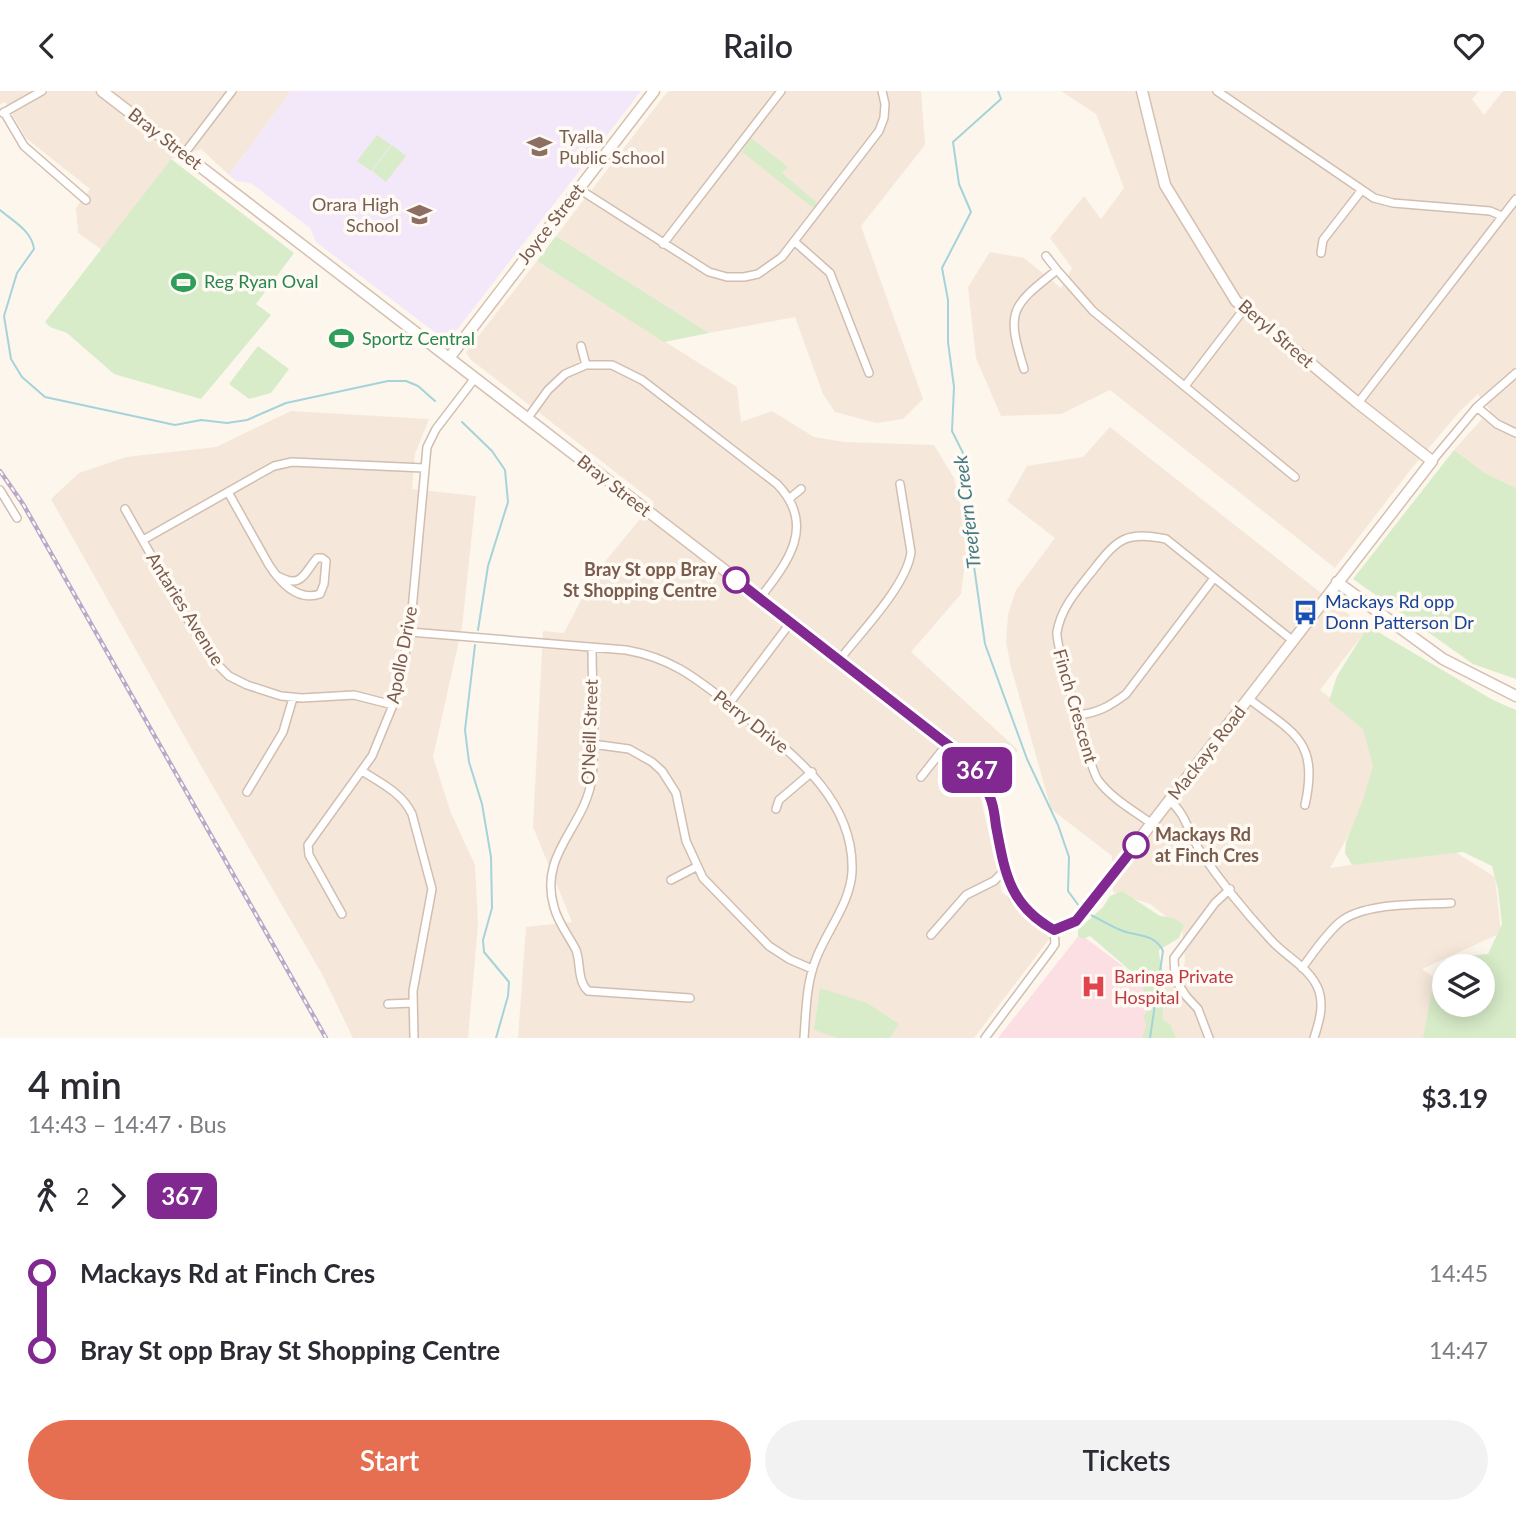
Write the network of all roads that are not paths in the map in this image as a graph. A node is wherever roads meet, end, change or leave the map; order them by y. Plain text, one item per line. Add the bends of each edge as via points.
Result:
1 (42, 91) edge
2 (232, 91) edge
3 (654, 91) edge
4 (781, 91) edge
5 (882, 91) edge
6 (1142, 91) edge
7 (1217, 91) edge
8 (107, 93) edge
9 (2, 114) edge
10 (184, 154) junction
11 (579, 189) junction
12 (1361, 191) junction
13 (1516, 199) edge
14 (86, 200) dead end
15 (1502, 216) junction
16 (794, 242) junction
17 (663, 244) junction
18 (1321, 253) dead end
19 (1046, 256) dead end
20 (1057, 270) junction
21 (1244, 309) junction
22 (581, 346) dead end
23 (449, 358) junction
24 (586, 365) junction
25 (1024, 369) dead end
26 (869, 373) dead end
27 (1516, 373) edge
28 (475, 378) junction
29 (1185, 386) junction
30 (1358, 403) junction
31 (1477, 407) junction
32 (527, 418) junction
33 (1516, 433) edge
34 (1432, 461) junction
35 (424, 468) junction
36 (1295, 477) dead end
37 (900, 484) dead end
38 (801, 489) dead end
39 (0, 490) edge
40 (228, 492) junction
41 (790, 498) junction
42 (125, 509) dead end
43 (17, 518) dead end
44 (143, 540) junction
45 (276, 575) junction
46 (1214, 578) junction
47 (1337, 582) junction
48 (760, 598) junction
49 (791, 622) junction
50 (410, 632) junction
51 (1292, 640) junction
52 (592, 647) junction
53 (840, 659) junction
54 (1516, 696) edge
55 (293, 698) junction
56 (1248, 699) junction
57 (729, 704) junction
58 (393, 705) junction
59 (1078, 715) junction
60 (948, 743) junction
61 (592, 744) junction
62 (362, 771) junction
63 (812, 772) junction
64 (921, 777) dead end
65 (247, 792) dead end
66 (1170, 801) junction
67 (1305, 805) dead end
68 (776, 809) dead end
69 (1152, 824) junction
70 (696, 867) junction
71 (1004, 871) junction
72 (671, 880) dead end
73 (1230, 889) junction
74 (1451, 903) dead end
75 (342, 914) dead end
76 (1054, 930) junction
77 (931, 935) dead end
78 (1302, 968) junction
79 (812, 969) junction
80 (690, 997) dead end
81 (412, 1003) junction
82 (388, 1004) dead end
83 (414, 1038) edge
84 (804, 1038) edge
85 (985, 1038) edge
86 (1209, 1038) edge
87 (1314, 1038) edge

1 - 9 street
2 - 10 street
3 - 11 street, Joyce Street
4 - 17 street
5 - 16 street via 884,118 879,131
6 - 21 street, Beryl Street via 1165,184
7 - 12 street
8 - 10 street, Bray Street
9 - 14 street via 24,146
10 - 23 street, Bray Street
11 - 17 street
11 - 23 street, Joyce Street
12 - 15 street via 1393,203 1490,211
12 - 18 street via 1323,240
13 - 15 street
15 - 30 street
16 - 17 street via 771,267 744,277 709,272
16 - 26 street via 830,273
19 - 20 street
20 - 25 street via 1022,300 1015,315 1013,331
20 - 29 street via 1094,311
21 - 29 street
21 - 30 street, Beryl Street
22 - 24 street
23 - 28 street, Bray Street
24 - 32 street via 555,381
24 - 41 street via 612,365 632,373
27 - 31 street
28 - 32 street, Bray Street
28 - 35 street, Apollo Drive via 433,434
29 - 36 street
30 - 34 street, Beryl Street
31 - 33 street
31 - 34 street
32 - 48 street, Bray Street
34 - 47 street, Mackays Road
35 - 40 street, Antaries Avenue via 292,462 274,466
35 - 50 street, Apollo Drive
37 - 53 street via 911,552 907,567
38 - 41 street
39 - 43 street
40 - 44 street, Antaries Avenue
40 - 45 street
41 - 48 street via 796,528 793,551
42 - 44 street, Antaries Avenue
44 - 55 street, Antaries Avenue via 221,669 247,685
45 - 45 street via 299,580 317,558 326,561 323,588 316,595 296,592
46 - 51 street, Finch Crescent
46 - 59 street via 1126,694 1110,706
46 - 59 street, Finch Crescent via 1166,539 1141,534 1123,539 1106,554 1063,612 1056,635
47 - 51 street, Mackays Road
47 - 54 street via 1443,659
48 - 49 street, Bray Street
49 - 53 street, Bray Street
49 - 57 street
50 - 52 street, Perry Drive
50 - 58 street, Apollo Drive
51 - 56 street, Mackays Road
52 - 57 street, Perry Drive via 660,657
52 - 61 street, O'Neill Street
53 - 60 street, Bray Street
55 - 58 street, Antaries Avenue via 354,695
55 - 65 street via 283,732
56 - 66 street, Mackays Road
56 - 67 street via 1301,740 1310,771
57 - 63 street, Perry Drive
58 - 62 street, Apollo Drive via 380,741
59 - 69 street, Finch Crescent via 1098,780
60 - 64 street
60 - 71 street, Bray Street via 975,766 992,800
61 - 70 street via 641,754 662,771 676,793
61 - 80 street, O'Neill Street via 586,801 559,847 551,880 553,904 578,956 582,984 592,992
62 - 75 street, Apollo Drive via 307,849
62 - 81 street via 407,804 431,882
63 - 68 street via 779,800
63 - 79 street, Perry Drive via 846,831 852,871 847,896
66 - 69 street, Mackays Road
66 - 73 street via 1180,809 1200,851
69 - 76 street, Mackays Road via 1080,916
70 - 72 street
70 - 79 street via 769,946
71 - 76 street, Bray Street via 1015,897
71 - 77 street via 966,895
73 - 78 street via 1272,942
73 - 86 street via 1174,958 1175,979 1198,1009
74 - 78 street via 1362,911 1328,933
76 - 85 street via 1055,944
78 - 87 street via 1318,990 1322,1006
79 - 84 street, Perry Drive
81 - 82 street
81 - 83 street

